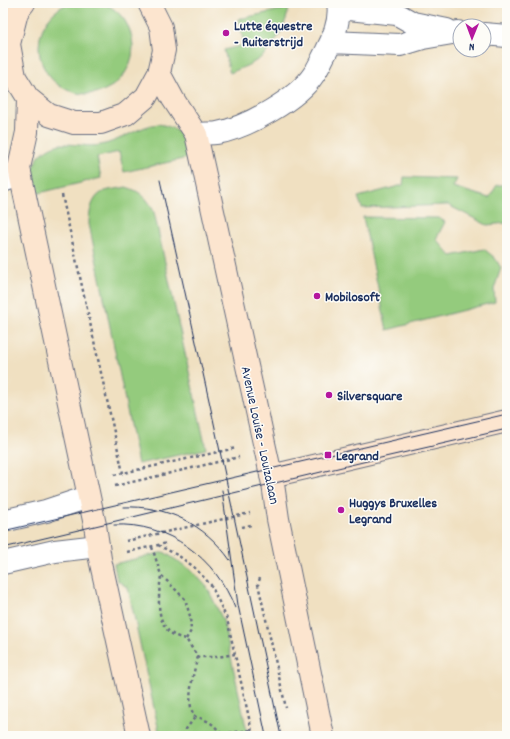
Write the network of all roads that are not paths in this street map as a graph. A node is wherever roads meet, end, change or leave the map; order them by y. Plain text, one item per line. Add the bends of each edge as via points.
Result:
1 (151, 4) edge
2 (338, 6) edge
3 (15, 10) edge
4 (452, 31) edge
5 (452, 33) edge
6 (492, 35) edge
7 (507, 36) edge
8 (331, 42) junction
9 (159, 73) junction
10 (9, 76) edge
11 (28, 98) junction
12 (196, 134) junction
13 (11, 174) edge
14 (507, 421) edge
15 (271, 476) junction
16 (88, 497) junction
17 (3, 521) edge
18 (98, 546) junction
19 (3, 563) edge
20 (138, 736) edge
21 (324, 736) edge

1 - 9 main road via 161,27 164,50
2 - 4 street via 397,14 413,23
2 - 8 street via 337,25
3 - 10 main road via 9,44
5 - 8 street via 400,45
6 - 7 street
8 - 12 street via 314,75 281,106 245,124 218,133
9 - 11 main road via 146,97 126,114 101,123 74,123 49,115
9 - 12 main road, Avenue Louise - Louizalaan
10 - 11 main road
11 - 13 main road via 27,132
12 - 15 main road, Avenue Louise - Louizalaan
13 - 16 main road
14 - 15 main road
15 - 21 main road, Avenue Louise - Louizalaan
16 - 17 street via 46,511
16 - 18 main road
18 - 19 street via 55,551
18 - 20 main road

